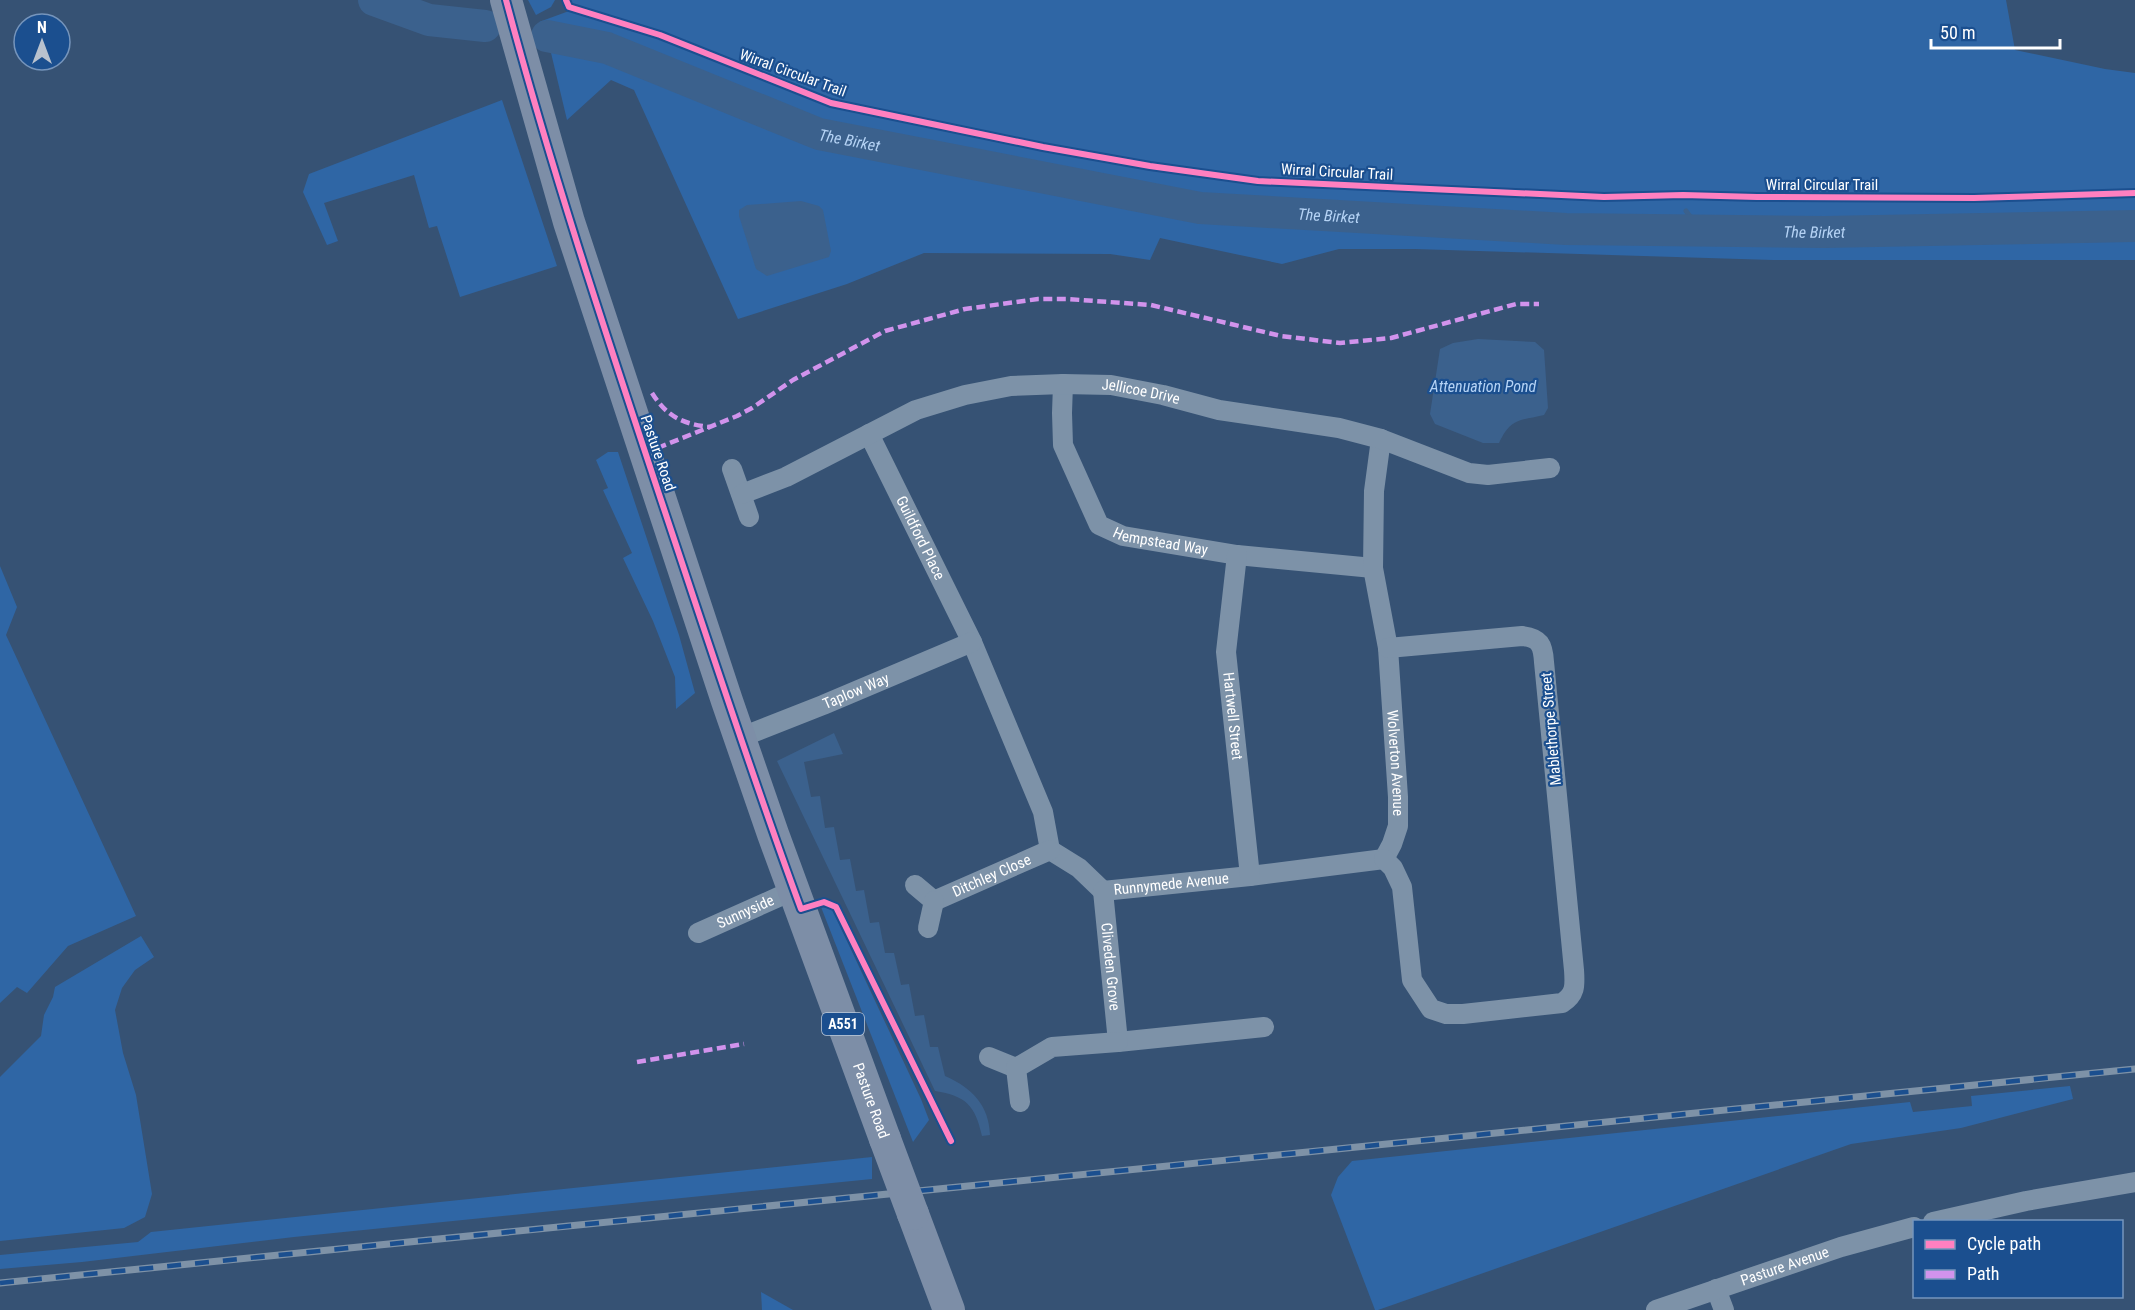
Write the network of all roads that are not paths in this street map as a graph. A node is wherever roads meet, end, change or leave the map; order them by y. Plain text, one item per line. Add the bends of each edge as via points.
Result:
1 (506, 0) edge
2 (1063, 384) junction
3 (869, 434) junction
4 (1381, 440) junction
5 (1550, 468) dead end
6 (732, 469) dead end
7 (742, 494) junction
8 (749, 517) dead end
9 (1237, 555) junction
10 (1373, 568) junction
11 (972, 642) junction
12 (1388, 648) junction
13 (739, 738) junction
14 (1050, 850) junction
15 (1384, 859) junction
16 (1250, 876) junction
17 (915, 885) dead end
18 (794, 890) junction
19 (1102, 891) junction
20 (934, 901) junction
21 (928, 928) dead end
22 (698, 933) dead end
23 (1264, 1027) dead end
24 (1118, 1042) junction
25 (989, 1058) dead end
26 (1016, 1068) junction
27 (1020, 1102) dead end
28 (2135, 1182) edge
29 (1938, 1220) edge
30 (1913, 1227) edge
31 (1716, 1288) junction
32 (949, 1310) edge
33 (1656, 1310) edge
34 (1724, 1310) edge

1 - 13 main road, Pasture Road / A551 via 569,222
2 - 3 street, Jellicoe Drive via 1011,386 965,395 916,410
2 - 4 street, Jellicoe Drive via 1121,387 1219,410 1339,428
2 - 9 street, Hempstead Way via 1063,445 1099,525 1123,536
3 - 7 street, Jellicoe Drive via 786,477
3 - 11 street, Guildford Place
4 - 5 street, Jellicoe Drive via 1469,472 1488,475
4 - 10 street, Wolverton Avenue via 1374,491
6 - 7 street
7 - 8 street
9 - 10 street, Hempstead Way
9 - 16 street, Hartwell Street via 1226,652
10 - 12 street, Wolverton Avenue
11 - 13 street, Taplow Way
11 - 14 street via 1043,812
12 - 15 street, Wolverton Avenue via 1398,826
12 - 15 street, Mablethorpe Street via 1522,636 1533,637 1539,643 1574,970 1569,999 1463,1014 1431,1009 1412,980 1402,887
13 - 18 main road, Pasture Road / A551
14 - 19 street, Runnymede Avenue via 1079,868
14 - 20 street, Ditchley Close
15 - 16 street, Runnymede Avenue
16 - 19 street, Runnymede Avenue
17 - 20 street, Ditchley Close
18 - 22 street, Sunnyside
18 - 32 main road, Pasture Road / A551, bridge
19 - 24 street, Cliveden Grove
20 - 21 street, Ditchley Close
23 - 24 street
24 - 26 street via 1052,1047
25 - 26 street
26 - 27 street
28 - 29 street
30 - 31 street, Pasture Avenue
31 - 33 street, Pasture Avenue
31 - 34 street

